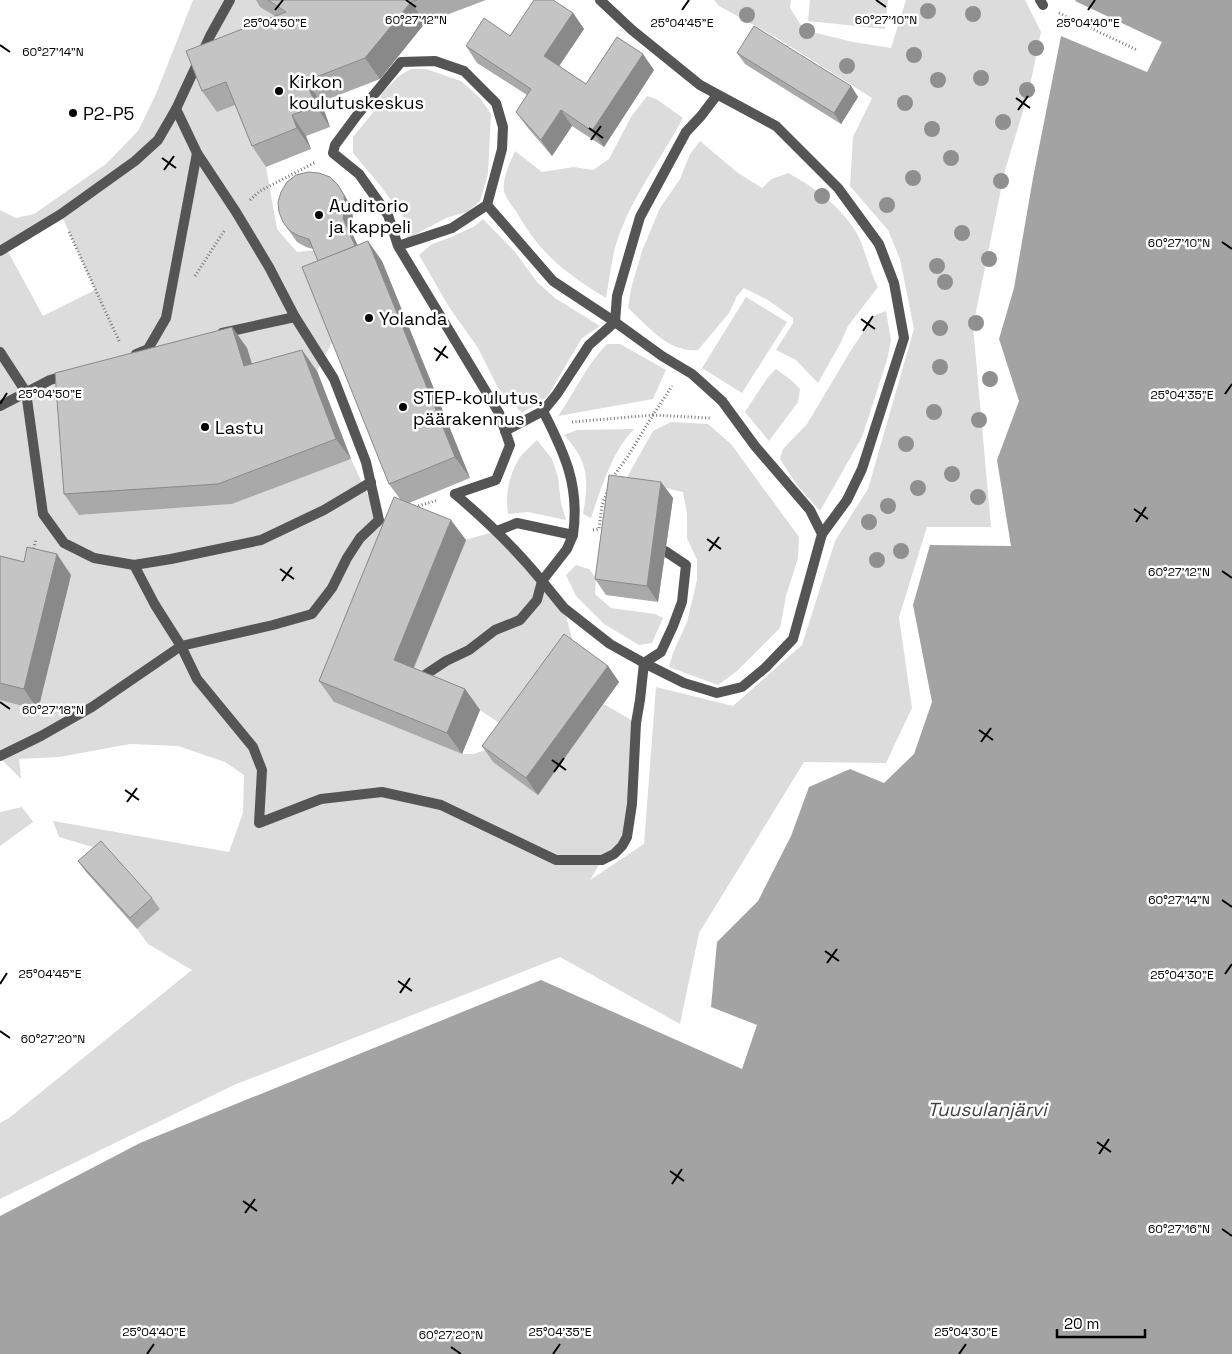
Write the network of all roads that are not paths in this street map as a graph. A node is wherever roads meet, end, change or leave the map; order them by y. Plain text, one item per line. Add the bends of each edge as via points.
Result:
1 (230, 0) edge
2 (600, 0) edge
3 (717, 94) junction
4 (176, 109) junction
5 (197, 153) junction
6 (487, 205) junction
7 (398, 246) junction
8 (0, 251) edge
9 (294, 316) junction
10 (615, 322) junction
11 (211, 336) edge
12 (162, 346) edge
13 (148, 349) junction
14 (0, 352) edge
15 (127, 358) edge
16 (75, 373) edge
17 (26, 392) junction
18 (0, 406) edge
19 (543, 411) junction
20 (505, 431) junction
21 (371, 482) junction
22 (497, 531) junction
23 (822, 534) junction
24 (573, 535) junction
25 (665, 551) dead end
26 (134, 565) junction
27 (542, 581) junction
28 (180, 646) junction
29 (644, 663) junction
30 (408, 681) edge
31 (0, 756) edge

1 - 4 lane
2 - 3 lane via 700,85
3 - 10 lane via 686,132 640,217 617,296
3 - 23 lane via 776,126 838,188 879,244 894,283 904,338 862,469 847,500
4 - 5 lane
4 - 8 lane via 158,140 135,161 61,214
5 - 9 lane via 269,267
5 - 13 lane via 166,318
6 - 7 lane via 452,228
6 - 7 lane via 502,149 504,127 496,104 464,71 435,61 402,62 358,114 335,145 333,153 359,174 388,215
6 - 10 lane via 553,281
7 - 20 lane via 499,413
9 - 11 lane
9 - 21 lane via 334,379
10 - 19 lane via 589,345
10 - 23 lane via 692,374 722,401 755,446 810,510
12 - 13 lane
13 - 15 lane
14 - 17 lane
16 - 17 lane via 50,380
17 - 18 lane
17 - 26 lane via 43,514 64,543 94,558
19 - 20 lane
19 - 24 lane via 572,478 576,516
20 - 22 lane via 510,445 496,480 455,494
21 - 26 lane via 324,510 261,540
21 - 28 lane via 379,520 360,538 332,588 312,614
22 - 24 lane via 517,523
22 - 27 lane
23 - 29 lane via 792,639 742,687 716,692 684,683
24 - 27 lane via 567,549
25 - 29 lane via 686,565 682,602 661,652
26 - 28 lane
27 - 29 lane via 576,618 610,644
27 - 30 lane via 537,600 520,620 495,630 470,650
28 - 29 lane via 197,679 254,747 262,770 259,823 320,799 382,792 441,805 556,860 602,860 614,854 627,836
28 - 31 lane via 92,707

